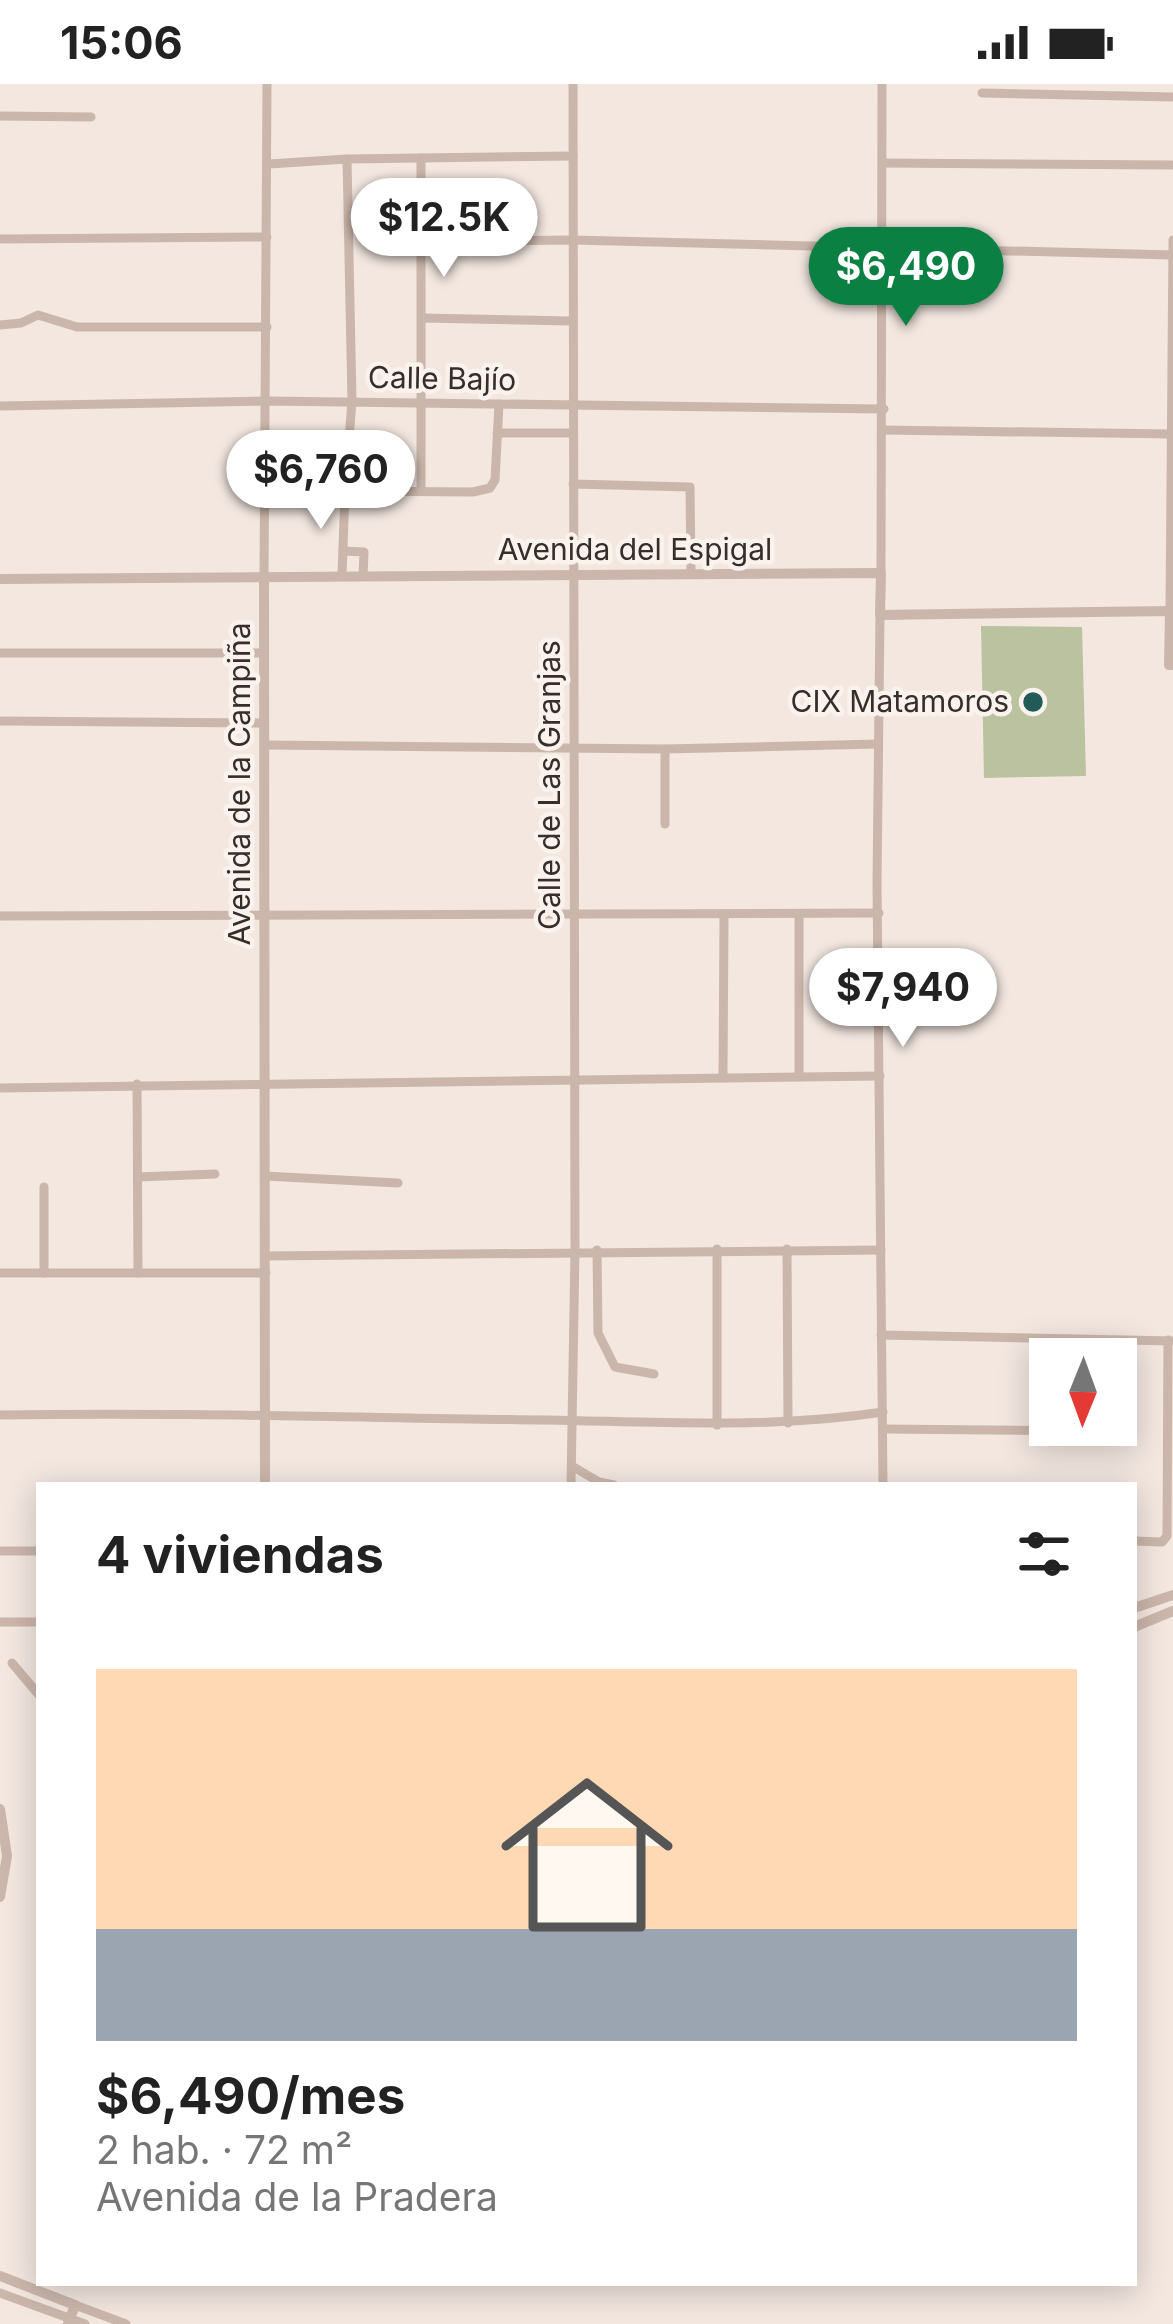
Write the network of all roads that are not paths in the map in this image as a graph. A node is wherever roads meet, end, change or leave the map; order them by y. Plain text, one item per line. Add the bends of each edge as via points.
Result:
1 (267, 84) edge
2 (573, 84) edge
3 (882, 84) edge
4 (982, 93) dead end
5 (1173, 98) edge
6 (0, 116) edge
7 (91, 117) dead end
8 (573, 156) junction
9 (421, 158) junction
10 (346, 159) junction
11 (883, 163) junction
12 (269, 164) junction
13 (1173, 165) edge
14 (267, 237) junction
15 (0, 239) edge
16 (572, 240) junction
17 (1173, 240) edge
18 (422, 242) junction
19 (884, 248) junction
20 (1173, 255) edge
21 (422, 319) junction
22 (571, 321) junction
23 (0, 325) edge
24 (267, 327) junction
25 (267, 401) junction
26 (352, 401) junction
27 (422, 403) junction
28 (499, 404) junction
29 (572, 405) junction
30 (0, 406) edge
31 (884, 409) junction
32 (882, 430) junction
33 (497, 433) junction
34 (572, 433) junction
35 (1172, 434) edge
36 (573, 484) junction
37 (346, 491) junction
38 (421, 491) junction
39 (343, 551) junction
40 (691, 573) junction
41 (881, 573) junction
42 (574, 574) junction
43 (342, 575) junction
44 (363, 576) junction
45 (265, 577) junction
46 (0, 579) edge
47 (1170, 610) junction
48 (880, 614) junction
49 (0, 653) edge
50 (263, 653) junction
51 (1173, 665) edge
52 (0, 721) edge
53 (264, 722) junction
54 (878, 744) junction
55 (264, 745) junction
56 (572, 745) junction
57 (665, 748) junction
58 (665, 824) dead end
59 (879, 913) junction
60 (264, 914) junction
61 (799, 915) junction
62 (0, 916) edge
63 (574, 916) junction
64 (724, 916) junction
65 (799, 1076) junction
66 (880, 1076) junction
67 (574, 1077) junction
68 (723, 1077) junction
69 (264, 1083) junction
70 (137, 1084) junction
71 (0, 1088) edge
72 (215, 1174) dead end
73 (265, 1176) junction
74 (138, 1177) junction
75 (398, 1183) dead end
76 (44, 1187) dead end
77 (717, 1249) junction
78 (787, 1249) junction
79 (575, 1250) junction
80 (597, 1250) junction
81 (881, 1250) junction
82 (266, 1256) junction
83 (0, 1273) edge
84 (44, 1273) junction
85 (138, 1273) junction
86 (266, 1273) junction
87 (881, 1335) junction
88 (1170, 1340) edge
89 (654, 1374) dead end
90 (883, 1412) junction
91 (0, 1415) edge
92 (266, 1416) junction
93 (574, 1421) junction
94 (788, 1424) junction
95 (717, 1425) junction
96 (883, 1429) junction
97 (1029, 1430) edge
98 (572, 1466) junction
99 (265, 1482) edge
100 (571, 1482) edge
101 (599, 1482) edge
102 (884, 1482) edge
103 (1137, 1541) edge
104 (0, 1551) edge
105 (36, 1552) edge
106 (1173, 1595) edge
107 (1137, 1608) edge
108 (1173, 1612) edge
109 (0, 1622) edge
110 (36, 1622) edge
111 (1137, 1626) edge
112 (12, 1664) dead end
113 (36, 1688) edge
114 (0, 1809) edge
115 (0, 1897) edge
116 (0, 2276) edge
117 (0, 2293) edge
118 (75, 2305) junction
119 (69, 2322) edge
120 (85, 2324) edge
121 (126, 2324) edge

1 - 12 street, Avenida de la Campiña
2 - 8 street, Calle de Las Granjas
3 - 11 street
4 - 5 street
6 - 7 street
8 - 9 street
8 - 16 street, Calle de Las Granjas
9 - 10 street
9 - 18 street
10 - 12 street
10 - 26 street
11 - 13 street
11 - 19 street
12 - 14 street, Avenida de la Campiña
14 - 15 street
14 - 24 street, Avenida de la Campiña
16 - 18 street
16 - 19 street
16 - 22 street, Calle de Las Granjas
17 - 20 street
18 - 21 street
19 - 20 street
19 - 31 street
20 - 35 street
21 - 22 street
21 - 27 street
22 - 29 street, Calle de Las Granjas
23 - 24 street via 38,315 77,327
24 - 25 street, Avenida de la Campiña
25 - 26 street, Calle Bajío
25 - 30 street, Calle Bajío
25 - 45 street, Avenida de la Campiña
26 - 27 street, Calle Bajío
26 - 37 street
27 - 28 street, Calle Bajío
27 - 38 street
28 - 29 street, Calle Bajío
28 - 33 street
29 - 31 street, Calle Bajío
29 - 34 street, Calle de Las Granjas
31 - 32 street
32 - 35 street
32 - 41 street
33 - 34 street
33 - 38 street via 490,488
34 - 36 street, Calle de Las Granjas
35 - 47 street
36 - 40 street via 690,487
36 - 42 street, Calle de Las Granjas
37 - 38 street
37 - 39 street
39 - 43 street
39 - 44 street via 364,551
40 - 41 street, Avenida del Espigal
40 - 42 street, Avenida del Espigal
41 - 48 street
42 - 44 street, Avenida del Espigal
42 - 56 street, Calle de Las Granjas
43 - 44 street, Avenida del Espigal
43 - 45 street, Avenida del Espigal
45 - 46 street, Avenida del Espigal
45 - 50 street, Avenida de la Campiña
47 - 48 street
47 - 51 street
48 - 54 street
49 - 50 street
50 - 53 street, Avenida de la Campiña
52 - 53 street
53 - 55 street, Avenida de la Campiña
54 - 57 street
54 - 59 street
55 - 56 street
55 - 60 street, Avenida de la Campiña
56 - 57 street
56 - 63 street, Calle de Las Granjas
57 - 58 street
59 - 61 street
59 - 66 street
60 - 62 street
60 - 63 street
60 - 69 street, Avenida de la Campiña
61 - 64 street
61 - 65 street
63 - 64 street
63 - 67 street, Calle de Las Granjas
64 - 68 street
65 - 66 street
65 - 68 street
66 - 81 street
67 - 68 street
67 - 69 street
67 - 79 street, Calle de Las Granjas
69 - 70 street
69 - 73 street, Avenida de la Campiña
70 - 71 street
70 - 74 street
72 - 74 street
73 - 75 street
73 - 82 street, Avenida de la Campiña
74 - 85 street
76 - 84 street
77 - 78 street
77 - 80 street
77 - 95 street
78 - 81 street
78 - 94 street
79 - 80 street
79 - 82 street
79 - 93 street, Calle de Las Granjas
80 - 89 street via 598,1333 615,1367
81 - 87 street
82 - 86 street, Avenida de la Campiña
83 - 84 street
84 - 85 street
85 - 86 street
86 - 92 street, Avenida de la Campiña
87 - 88 street
87 - 90 street
88 - 103 street via 1167,1536
90 - 94 street
90 - 96 street
91 - 92 street
92 - 93 street
92 - 99 street, Avenida de la Campiña
93 - 95 street
93 - 98 street, Calle de Las Granjas
94 - 95 street
96 - 97 street
96 - 102 street
98 - 100 street, Calle de Las Granjas
98 - 101 street
104 - 105 street
106 - 107 street
108 - 111 street
109 - 110 street
112 - 113 street
114 - 115 street via 7,1856
116 - 118 street
117 - 119 street
118 - 119 street
118 - 121 street
119 - 120 street

